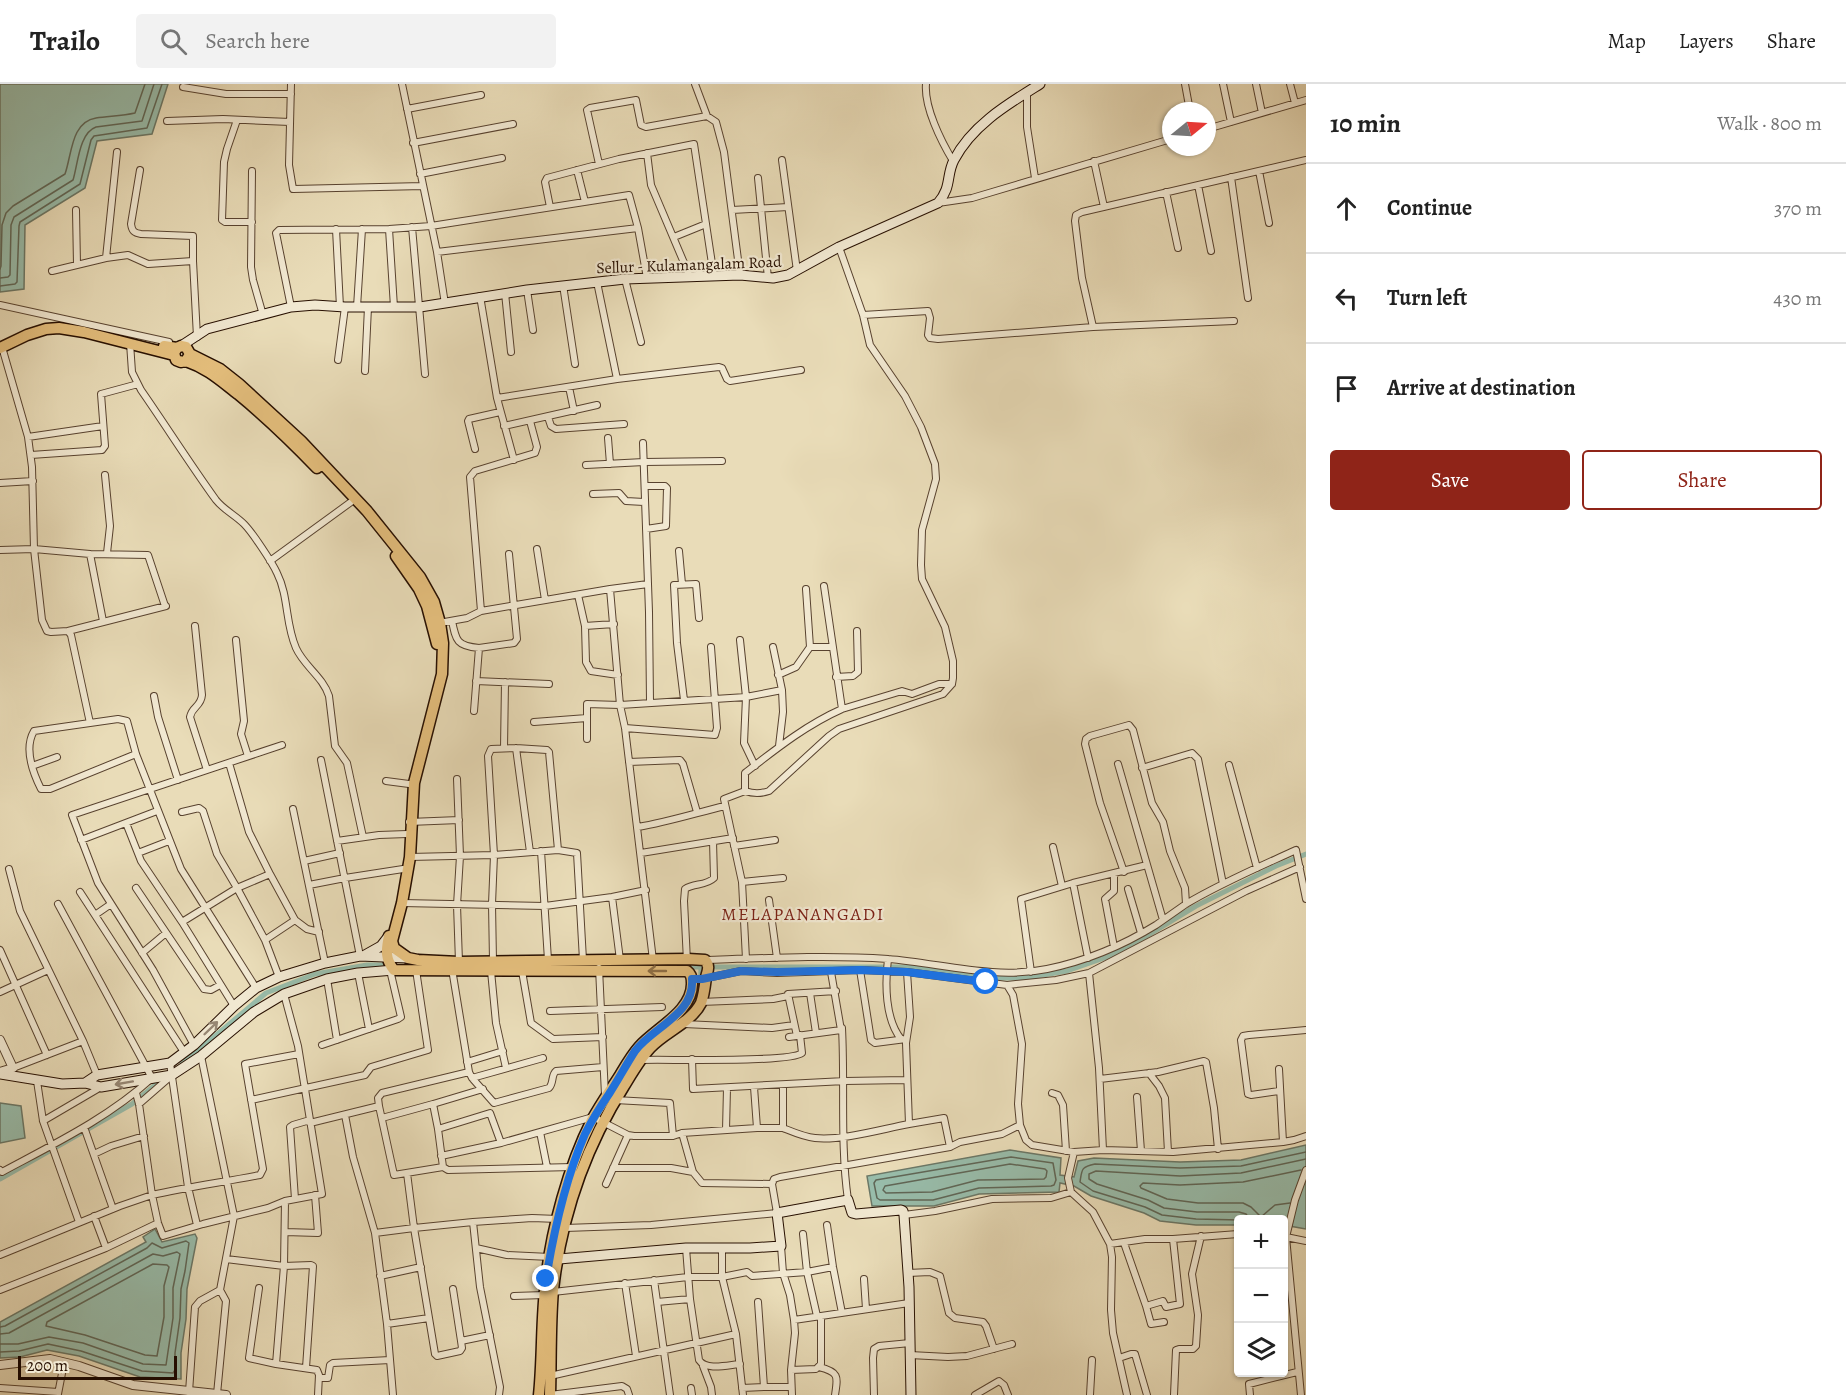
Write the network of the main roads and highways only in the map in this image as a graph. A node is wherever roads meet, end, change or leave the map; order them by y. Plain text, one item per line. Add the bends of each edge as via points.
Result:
1 (1040, 84) edge
2 (131, 341) junction
3 (1, 348) edge
4 (183, 351) junction
5 (436, 623) junction
6 (410, 822) junction
7 (390, 940) junction
8 (361, 956) junction
9 (408, 958) junction
10 (388, 965) junction
11 (453, 965) junction
12 (492, 966) junction
13 (599, 966) junction
14 (697, 970) junction
15 (189, 1048) junction
16 (199, 1057) junction
17 (170, 1072) junction
18 (0, 1073) edge
19 (85, 1083) junction
20 (610, 1099) junction
21 (598, 1120) junction
22 (561, 1223) junction
23 (554, 1258) junction
24 (549, 1293) junction
25 (539, 1395) edge
26 (550, 1395) edge
27 (911, 1395) edge

1 - 4 main road, Sellur - Kulamangalam Road via 975,131 953,161 948,188 938,203 781,278 740,275 625,279 480,296 445,304 291,307 207,329
2 - 3 main road via 96,330 59,328 27,335
2 - 4 main road
2 - 4 main road
4 - 5 main road via 269,420 351,502 396,556
4 - 5 main road via 220,369 239,384 363,506 426,585 434,602
5 - 6 main road via 438,666 409,784
5 - 6 main road via 443,643 442,674 414,783
6 - 7 main road
6 - 7 main road via 410,857
7 - 8 main road
7 - 9 main road
7 - 10 main road via 386,949
8 - 10 main road
15 -> 8 main road via 256,988 324,963
9 - 10 main road
9 - 11 main road
10 - 11 main road via 416,970
10 - 16 main road via 284,994 254,1012
11 - 12 main road
12 - 13 main road via 522,971
12 - 13 main road via 548,960 583,960
14 -> 13 main road
13 - 14 main road via 620,960 653,960
14 - 20 main road via 689,999 638,1048
14 - 20 main road via 701,1002 659,1039
15 - 16 main road
15 - 17 main road
16 - 17 main road
17 -> 19 main road via 100,1087
17 - 19 main road via 147,1068 97,1076
18 - 19 main road via 62,1084
20 - 21 main road
21 - 22 main road
21 - 22 main road via 573,1167
22 - 23 main road
23 - 24 main road
23 - 27 main road via 781,1245 777,1213 848,1200 856,1214 903,1211
24 - 25 main road
24 - 26 main road

